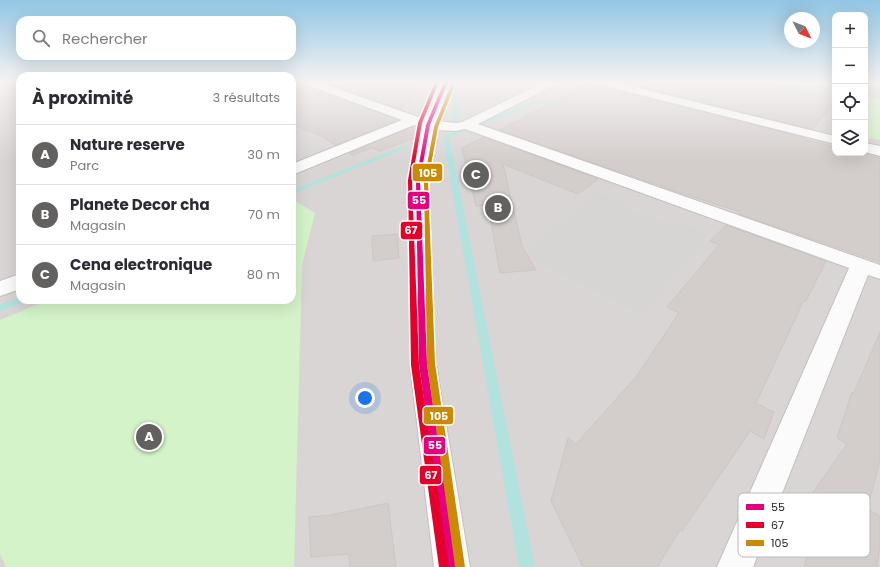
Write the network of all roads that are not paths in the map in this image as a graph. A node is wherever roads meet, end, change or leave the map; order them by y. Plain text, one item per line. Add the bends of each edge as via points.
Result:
1 (383, 108) edge
2 (429, 108) edge
3 (499, 108) edge
4 (708, 108) edge
5 (421, 122) junction
6 (466, 124) junction
7 (832, 139) edge
8 (868, 148) edge
9 (880, 151) edge
10 (296, 169) edge
11 (870, 269) edge
12 (16, 282) edge
13 (0, 289) edge
14 (769, 493) edge
15 (740, 557) edge
16 (452, 567) edge
17 (735, 567) edge

1 - 5 street
2 - 5 street
3 - 6 street
4 - 7 street
5 - 6 street via 456,127
5 - 10 street
5 - 16 street via 418,180 423,364
6 - 11 street
8 - 9 street
11 - 14 street
12 - 13 street
15 - 17 street

